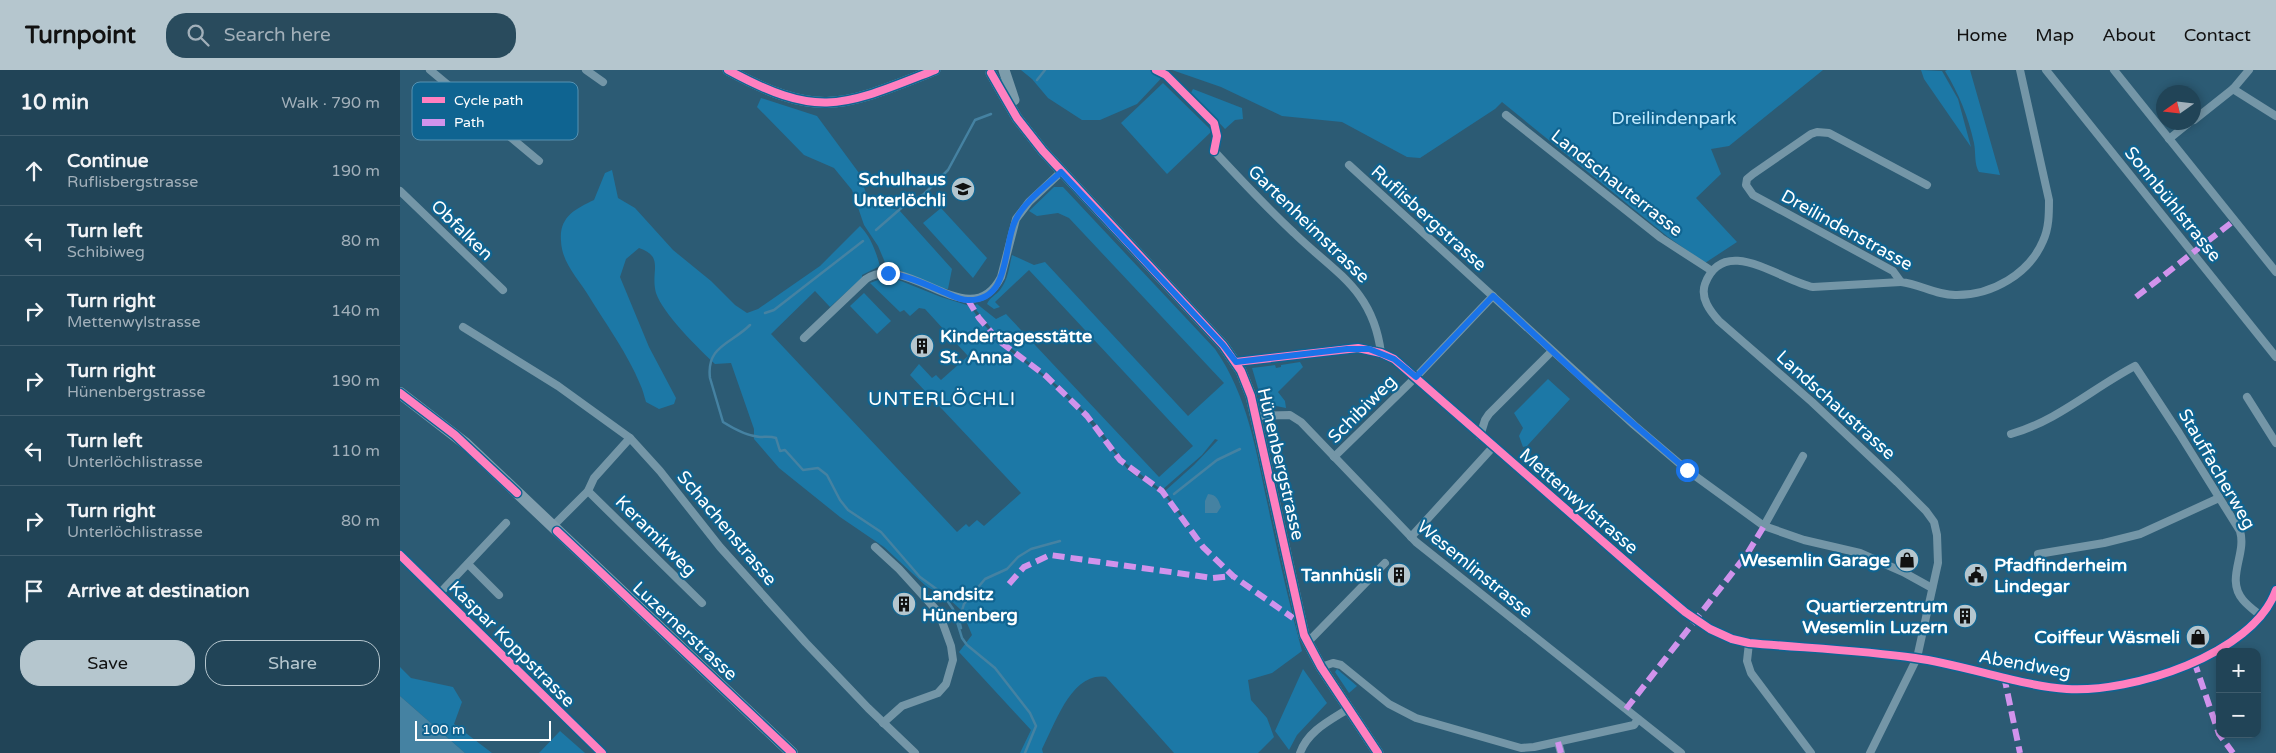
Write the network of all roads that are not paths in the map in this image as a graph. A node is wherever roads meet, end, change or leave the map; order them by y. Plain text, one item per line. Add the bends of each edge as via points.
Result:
1 (430, 70) edge
2 (586, 70) edge
3 (728, 70) edge
4 (935, 70) edge
5 (2020, 70) edge
6 (2046, 70) edge
7 (2114, 70) edge
8 (2249, 70) edge
9 (995, 71) edge
10 (444, 82) edge
11 (603, 82) dead end
12 (2233, 89) junction
13 (2201, 114) edge
14 (1506, 115) dead end
15 (2276, 116) edge
16 (2180, 130) edge
17 (2169, 138) junction
18 (514, 140) edge
19 (1214, 150) dead end
20 (539, 161) dead end
21 (1349, 165) dead end
22 (1061, 172) junction
23 (1927, 185) dead end
24 (400, 191) edge
25 (1712, 271) junction
26 (2276, 272) edge
27 (1901, 282) junction
28 (503, 290) dead end
29 (1493, 296) junction
30 (463, 326) dead end
31 (804, 338) dead end
32 (1552, 351) junction
33 (1381, 353) junction
34 (2276, 357) edge
35 (1236, 362) junction
36 (1416, 377) junction
37 (400, 393) edge
38 (2247, 397) dead end
39 (1256, 416) junction
40 (2012, 434) dead end
41 (1480, 436) junction
42 (630, 438) junction
43 (2276, 443) edge
44 (1493, 447) junction
45 (1803, 456) dead end
46 (1334, 457) junction
47 (588, 491) junction
48 (2219, 498) junction
49 (506, 523) dead end
50 (1764, 526) junction
51 (552, 527) junction
52 (1411, 537) junction
53 (874, 548) dead end
54 (2038, 554) dead end
55 (400, 555) edge
56 (468, 564) junction
57 (1385, 564) dead end
58 (1932, 588) junction
59 (2276, 590) edge
60 (440, 593) junction
61 (499, 595) dead end
62 (702, 603) dead end
63 (2261, 616) junction
64 (1307, 642) junction
65 (1749, 643) junction
66 (1917, 658) junction
67 (1321, 667) junction
68 (1348, 709) junction
69 (1638, 719) junction
70 (883, 723) junction
71 (1558, 742) junction
72 (602, 753) edge
73 (792, 753) edge
74 (915, 753) edge
75 (1300, 753) edge
76 (1378, 753) edge
77 (1561, 753) edge
78 (1681, 753) edge
79 (1812, 753) edge
80 (1870, 753) edge

1 - 10 street
2 - 11 street
3 - 4 street via 771,92 826,104 858,99
5 - 27 street, Dreilindenstrasse via 2049,200 2044,241 2014,276 1978,294 1940,294
6 - 34 street, Sonnbühlstrasse
7 - 17 street
8 - 12 street
9 - 22 street, Hünenbergstrasse via 1017,118
12 - 13 street
12 - 15 street
14 - 25 street, Landschauterrasse via 1661,238
16 - 17 street
17 - 26 street
18 - 20 street
19 - 33 street, Gartenheimstrasse via 1294,234 1338,270 1360,295 1370,313
21 - 29 street, Ruflisbergstrasse
22 - 31 street via 1016,219 1001,278 989,293 968,300 900,274 875,274
22 - 35 street, Hünenbergstrasse
23 - 27 street, Dreilindenstrasse via 1822,131 1812,134 1747,180 1746,185 1753,195 1893,271
24 - 28 street, Obfalken
25 - 27 street via 1724,262 1736,260 1756,264 1813,287
25 - 58 street, Landschaustrasse via 1704,288 1709,310 1812,402 1934,522 1938,563
29 - 32 street, Ruflisbergstrasse
29 - 36 street, Schibiweg
30 - 42 street, Schachenstrasse via 558,386
32 - 41 street via 1489,414
32 - 50 street, Ruflisbergstrasse via 1675,460
33 - 35 street, Mettenwylstrasse via 1369,349 1347,349
33 - 36 street, Mettenwylstrasse
35 - 39 street, Hünenbergstrasse
36 - 41 street, Mettenwylstrasse
36 - 46 street, Schibiweg
37 - 51 main road, Luzernerstrasse via 460,439
38 - 43 street
39 - 46 street, Wesemlinstrasse via 1279,414 1296,418
39 - 64 street, Hünenbergstrasse
40 - 48 street, Stauffacherweg via 2033,428 2134,366 2180,432
41 - 44 street, Mettenwylstrasse
42 - 47 street via 594,478
42 - 70 street, Schachenstrasse via 720,547
44 - 52 street
44 - 65 street, Mettenwylstrasse via 1685,612 1710,629
45 - 50 street
46 - 52 street, Wesemlinstrasse
47 - 51 street
47 - 62 street, Keramikweg
48 - 54 street via 2140,534 2104,544
48 - 63 street, Stauffacherweg via 2240,530 2242,540 2235,583 2237,592
49 - 56 street, Kaspar Koppstrasse
50 - 58 street, Ruflisbergstrasse via 1868,556
51 - 73 main road, Luzernerstrasse
52 - 69 street, Wesemlinstrasse
53 - 70 street via 899,569 939,613 953,660 946,684 938,693 902,706
55 - 60 street, Kaspar Koppstrasse
56 - 60 street, Kaspar Koppstrasse
56 - 61 street, Kaspar Koppstrasse
57 - 64 street
58 - 66 street, Landschaustrasse
59 - 63 street, Abendweg
60 - 72 street, Kaspar Koppstrasse
63 - 66 street, Abendweg via 2231,642 2183,666 2129,683 2104,687 2068,689 2042,685
64 - 67 street, Hünenbergstrasse
65 - 66 street, Mettenwylstrasse
65 - 79 street via 1751,673
66 - 80 street, Landschaustrasse
67 - 68 street, Hünenbergstrasse
67 - 71 street via 1333,663 1341,665 1389,704 1423,720 1520,748
68 - 75 street via 1307,738
68 - 76 street, Hünenbergstrasse
69 - 71 street via 1634,725
69 - 78 street, Wesemlinstrasse
70 - 74 street, Schachenstrasse
71 - 77 street

